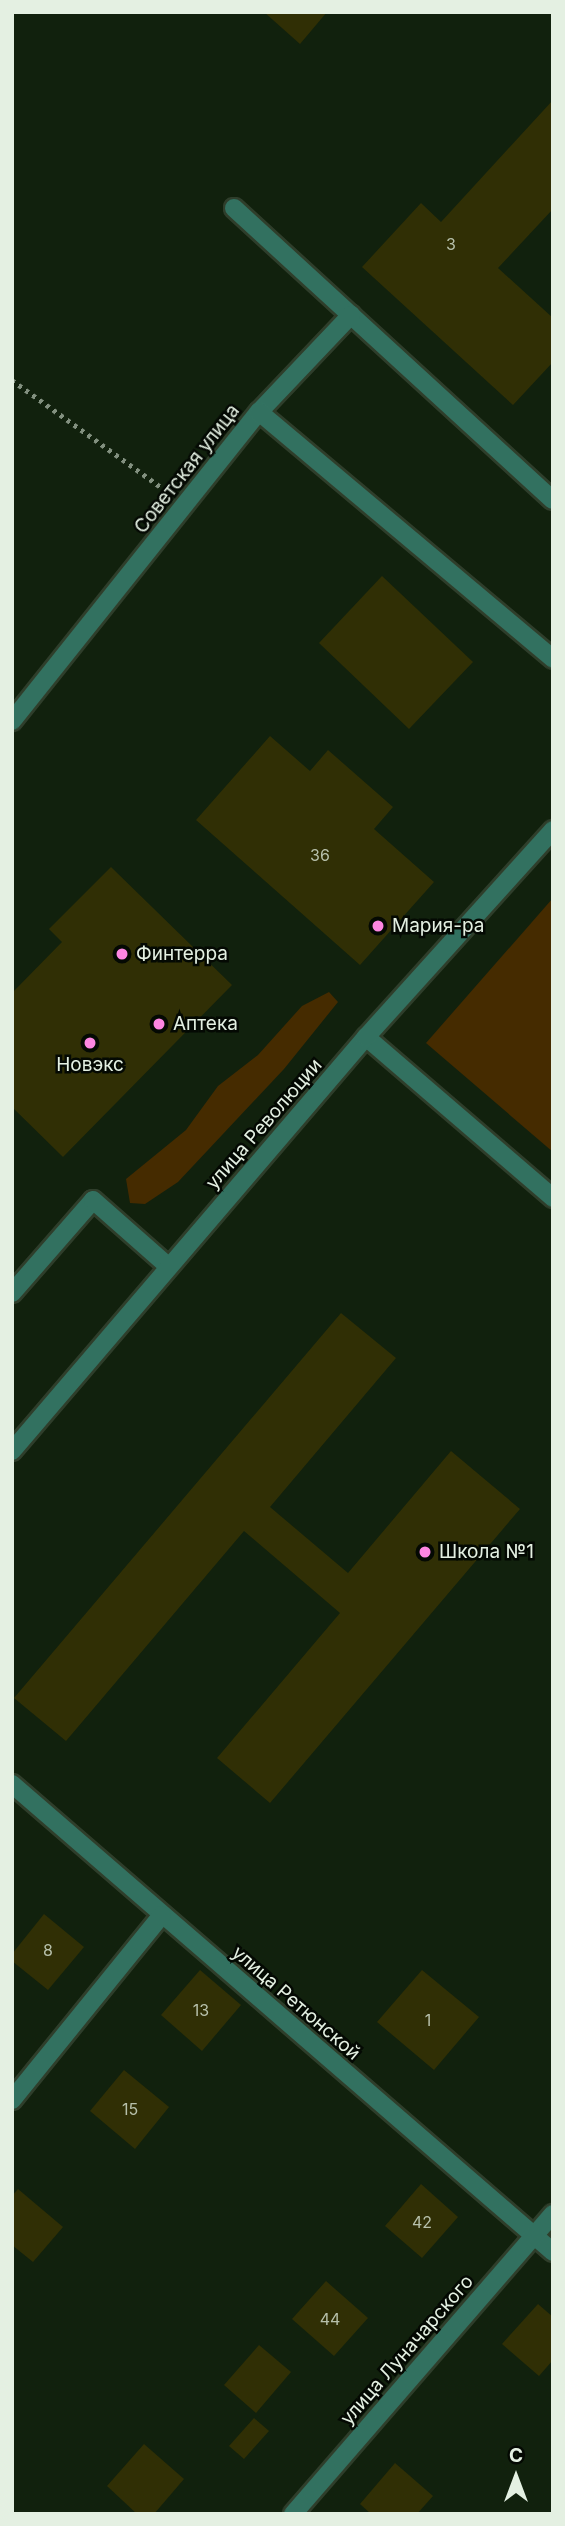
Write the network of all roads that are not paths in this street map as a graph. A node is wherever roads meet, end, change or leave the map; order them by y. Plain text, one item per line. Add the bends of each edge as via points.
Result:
1 (234, 208) dead end
2 (351, 315) junction
3 (259, 412) junction
4 (553, 500) edge
5 (553, 659) edge
6 (12, 721) edge
7 (553, 830) edge
8 (366, 1037) junction
9 (553, 1198) edge
10 (169, 1267) junction
11 (12, 1293) edge
12 (12, 1451) edge
13 (12, 1784) edge
14 (162, 1915) junction
15 (12, 2100) edge
16 (553, 2214) edge
17 (534, 2236) junction
18 (553, 2252) edge
19 (293, 2514) edge

1 - 2 street
2 - 3 street
2 - 4 street
3 - 5 street, Советская улица
3 - 6 street, Советская улица
7 - 8 street, улица Революции
8 - 9 street
8 - 10 street, улица Революции
10 - 11 street via 93,1200
10 - 12 street, улица Революции
13 - 14 street, улица Ретюнской
14 - 15 street
14 - 17 street, улица Ретюнской
16 - 17 street, улица Луначарского
17 - 18 street, улица Ретюнской
17 - 19 street, улица Луначарского

